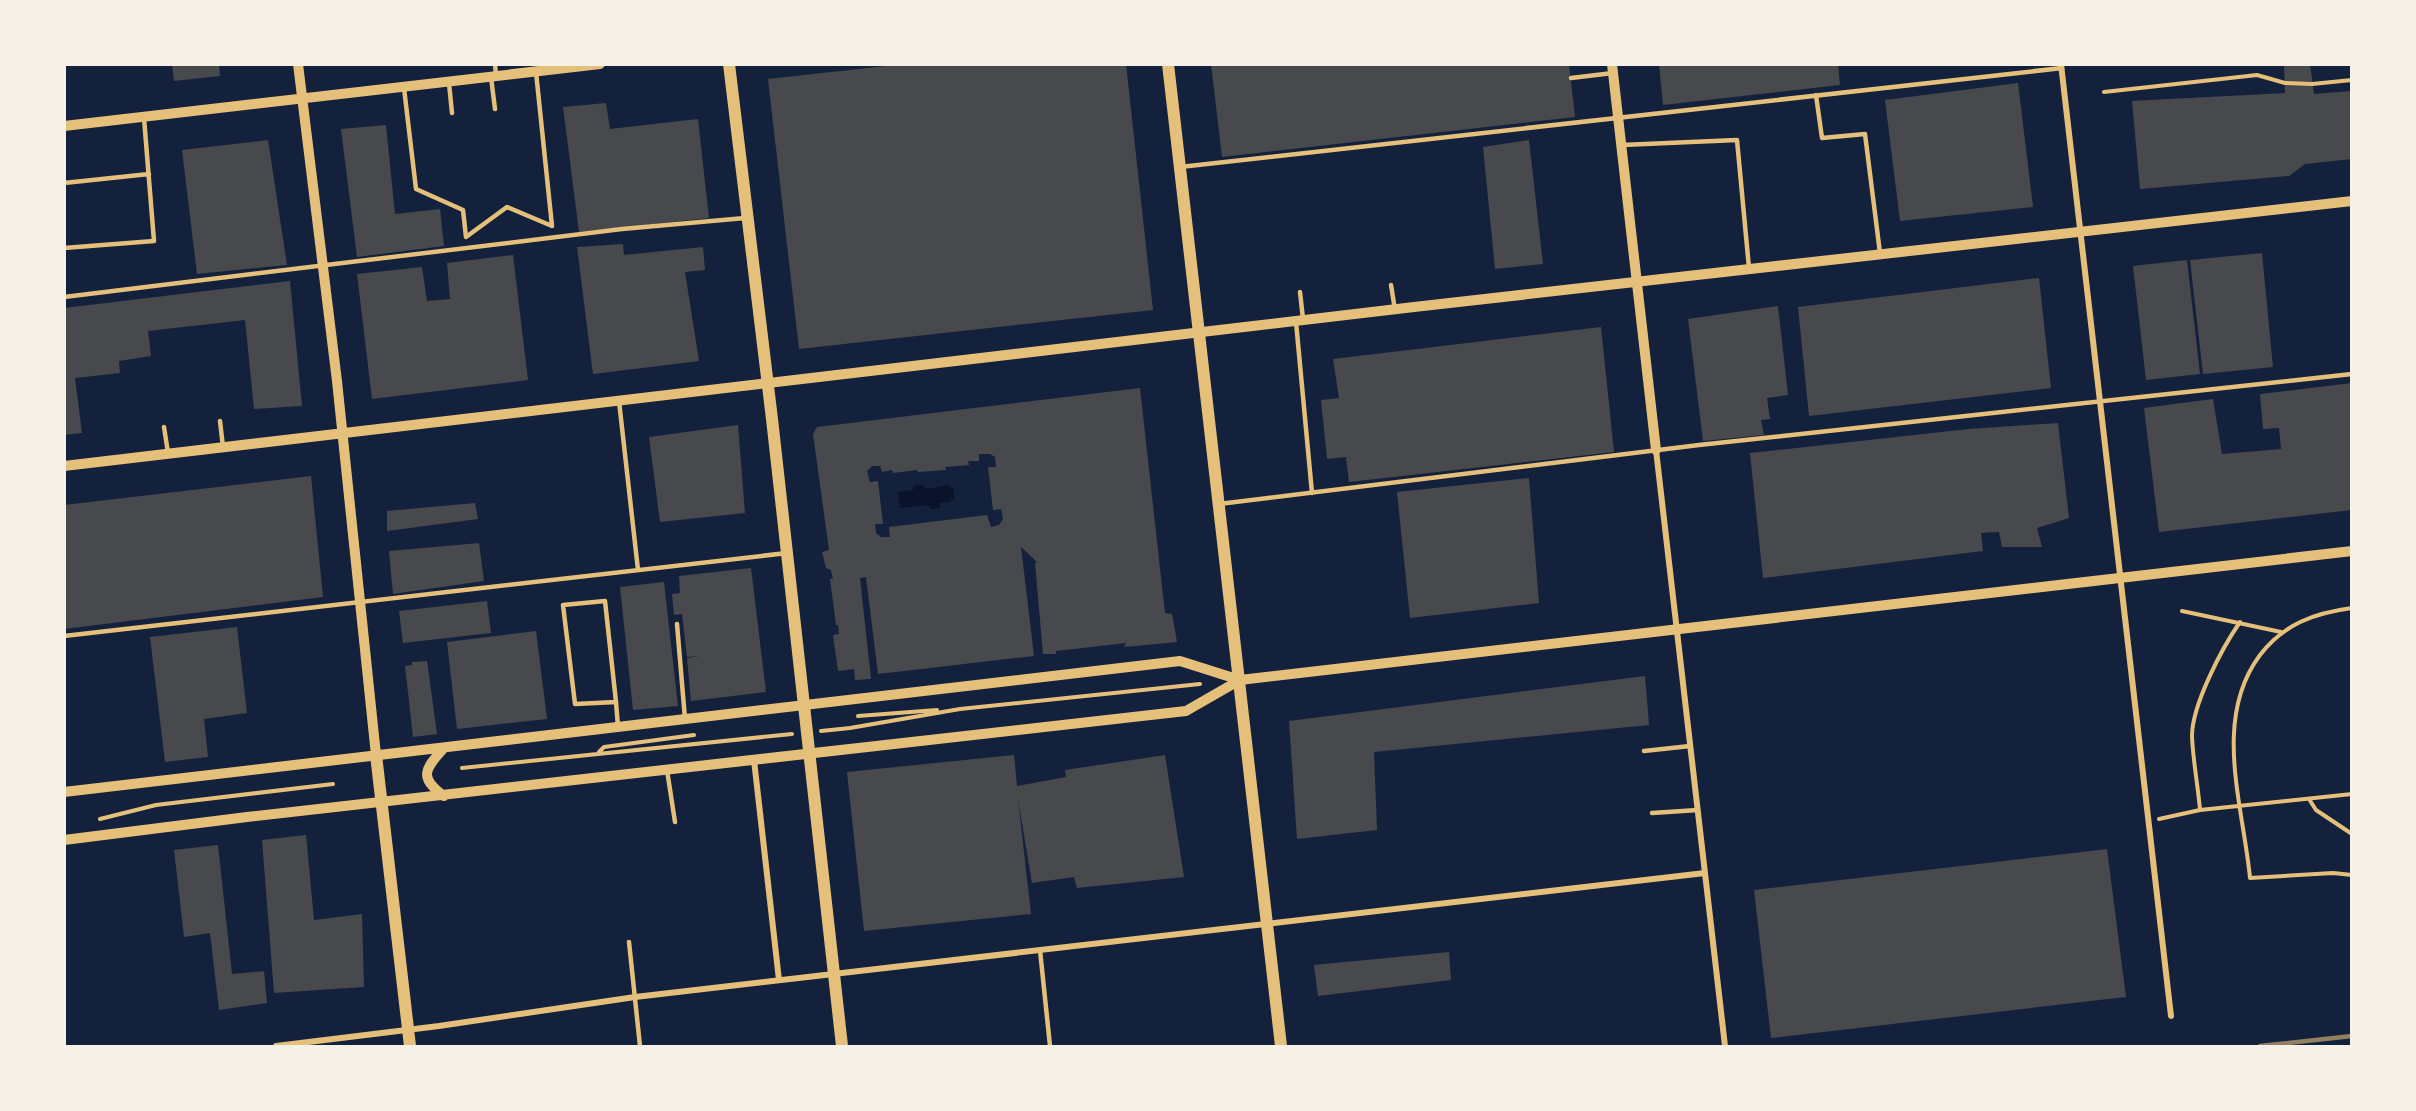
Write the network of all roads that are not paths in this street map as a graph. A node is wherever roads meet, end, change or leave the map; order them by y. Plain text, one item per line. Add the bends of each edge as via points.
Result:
1 (298, 64) edge
2 (495, 64) edge
3 (600, 64) edge
4 (729, 64) edge
5 (1168, 64) edge
6 (572, 66) edge
7 (2062, 66) edge
8 (1612, 69) edge
9 (536, 72) junction
10 (494, 77) junction
11 (1571, 78) dead end
12 (449, 82) junction
13 (404, 87) junction
14 (1816, 95) junction
15 (302, 98) junction
16 (495, 109) dead end
17 (452, 113) dead end
18 (144, 117) junction
19 (1618, 117) junction
20 (64, 126) edge
21 (1621, 145) junction
22 (1180, 167) junction
23 (149, 174) junction
24 (64, 183) edge
25 (2352, 201) edge
26 (748, 218) junction
27 (2081, 232) junction
28 (64, 248) edge
29 (1881, 255) junction
30 (323, 267) junction
31 (1749, 270) junction
32 (1637, 282) junction
33 (1391, 285) dead end
34 (1300, 292) dead end
35 (64, 297) edge
36 (1395, 310) junction
37 (1299, 322) junction
38 (1200, 334) junction
39 (2352, 374) edge
40 (768, 383) junction
41 (2100, 400) junction
42 (619, 401) junction
43 (220, 421) dead end
44 (164, 427) dead end
45 (342, 433) junction
46 (223, 447) junction
47 (1656, 450) junction
48 (168, 453) junction
49 (64, 466) edge
50 (1312, 492) junction
51 (1220, 504) junction
52 (2352, 550) edge
53 (787, 553) junction
54 (638, 570) junction
55 (2121, 578) junction
56 (360, 602) junction
57 (677, 624) dead end
58 (1677, 630) junction
59 (64, 636) edge
60 (1240, 680) junction
61 (615, 702) junction
62 (804, 704) junction
63 (685, 719) junction
64 (618, 727) junction
65 (1690, 746) junction
66 (444, 747) junction
67 (1644, 751) dead end
68 (376, 755) junction
69 (754, 760) junction
70 (667, 770) junction
71 (64, 792) edge
72 (444, 796) junction
73 (383, 803) junction
74 (1698, 810) junction
75 (1652, 813) dead end
76 (675, 822) dead end
77 (64, 840) edge
78 (1705, 873) junction
79 (1266, 923) junction
80 (630, 942) dead end
81 (1041, 950) junction
82 (779, 980) junction
83 (635, 997) junction
84 (2171, 1016) dead end
85 (276, 1047) edge
86 (410, 1047) edge
87 (640, 1047) edge
88 (842, 1047) edge
89 (1050, 1047) edge
90 (1281, 1047) edge
91 (1725, 1047) edge

1 - 15 street
2 - 10 lane
3 - 6 street
4 - 26 main road
5 - 22 main road
6 - 9 street
7 - 14 lane
7 - 27 street
8 - 11 lane
8 - 19 street
9 - 10 street
9 - 13 lane via 552,226 507,207 466,237 463,210 416,189
10 - 12 street
10 - 16 lane
12 - 13 street
12 - 17 lane
13 - 15 street
14 - 19 lane
14 - 29 lane via 1822,138 1865,134
15 - 18 street
15 - 30 street
18 - 20 street
18 - 23 lane
19 - 21 street
19 - 22 lane
21 - 31 lane via 1737,140
21 - 32 street
22 - 38 main road
23 - 24 lane
23 - 28 lane via 154,241
25 - 27 street
26 - 30 lane
26 - 40 main road
27 - 29 street
27 - 41 street
29 - 31 street
30 - 35 lane
30 - 45 street
31 - 32 street
32 - 36 street
32 - 47 street
33 - 36 lane
34 - 37 lane
36 - 37 street
37 - 38 street
37 - 50 lane
38 - 40 street
38 - 51 main road
39 - 41 lane
40 - 42 street
40 - 53 main road
41 - 47 lane
41 - 55 street
42 - 45 street
42 - 54 lane
43 - 46 lane
44 - 48 lane
45 - 46 street
45 - 56 street
46 - 48 street
47 - 50 lane
47 - 58 street
48 - 49 street
50 - 51 lane
51 - 60 main road
52 - 55 street
53 - 54 lane
53 - 62 main road
54 - 56 lane
55 - 58 street
55 - 84 street
56 - 59 lane
56 - 68 street
57 - 63 lane
58 - 60 street
58 - 65 street
60 - 62 street via 1180,661
60 - 69 street via 1186,711
60 - 79 main road
61 - 61 lane via 605,602 563,605 575,704
61 - 64 lane
62 - 63 street
62 - 88 main road
63 - 64 street
64 - 66 street
65 - 67 lane
65 - 74 street
66 - 68 street
66 - 72 street via 429,765 426,776 430,786
68 - 71 street
68 - 73 main road
69 - 70 street
69 - 82 street
70 - 72 street
70 - 76 lane
72 - 73 street
73 - 77 street
73 - 86 main road
74 - 75 lane
74 - 78 street
78 - 79 street
78 - 91 street
79 - 81 street
79 - 90 main road
80 - 83 lane
81 - 82 street
81 - 89 lane
82 - 83 street
83 - 85 street
83 - 87 lane

